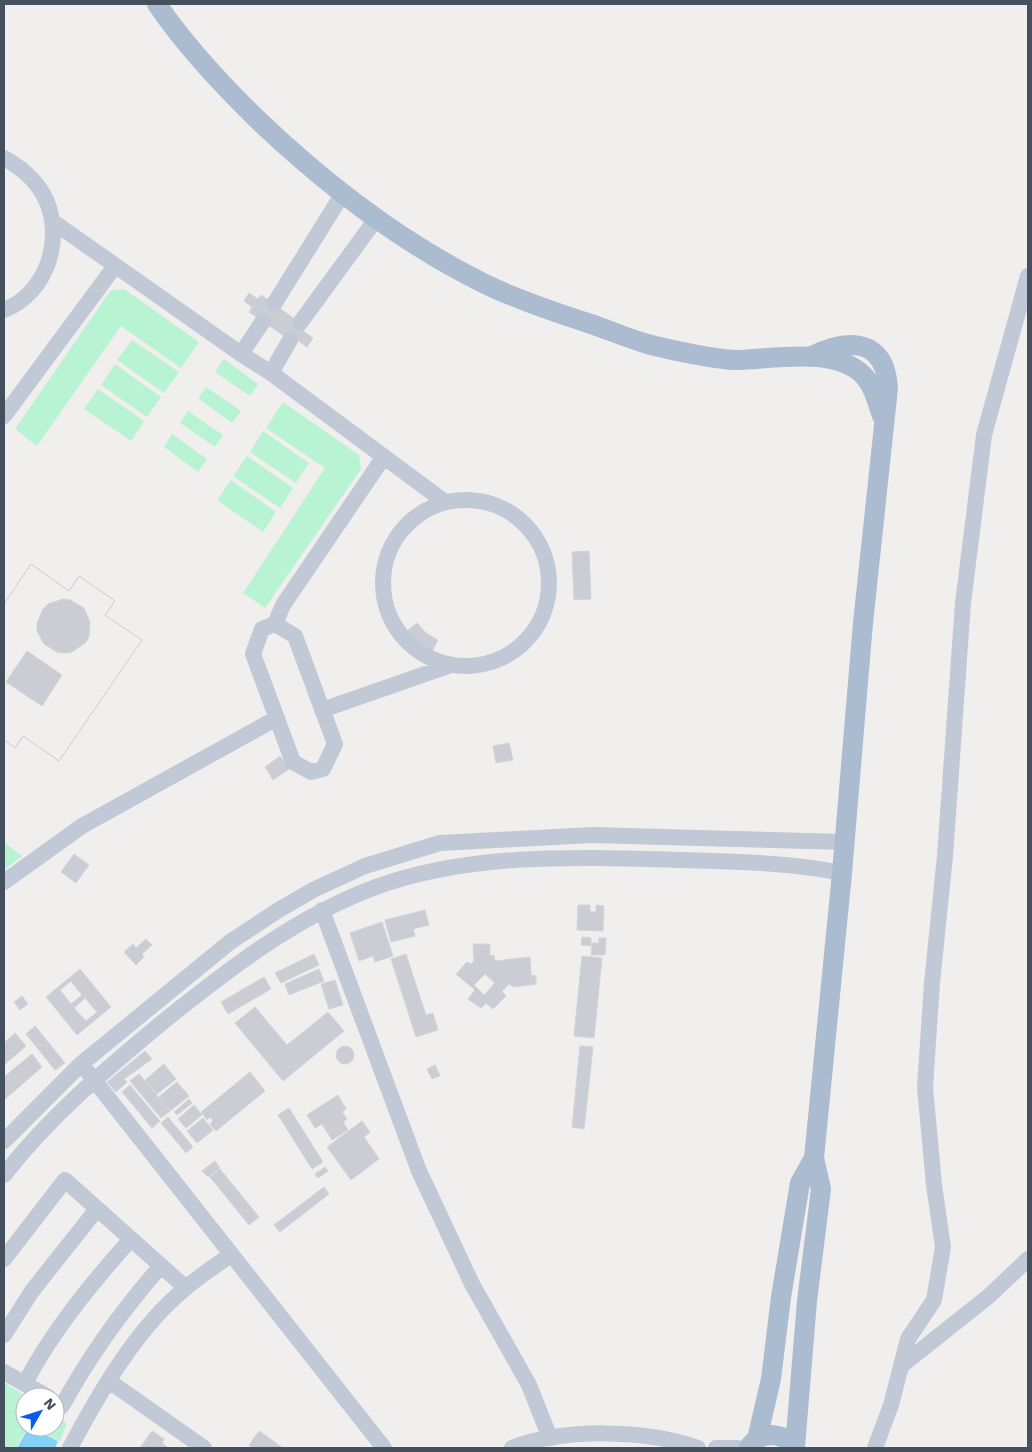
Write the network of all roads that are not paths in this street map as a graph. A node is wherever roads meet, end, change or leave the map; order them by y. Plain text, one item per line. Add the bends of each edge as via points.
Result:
1 (157, 4) edge
2 (4, 158) edge
3 (342, 195) junction
4 (376, 219) junction
5 (52, 221) junction
6 (115, 266) junction
7 (1028, 276) edge
8 (274, 304) dead end
9 (4, 310) edge
10 (263, 322) dead end
11 (300, 323) dead end
12 (290, 340) dead end
13 (241, 354) junction
14 (270, 373) junction
15 (4, 416) edge
16 (383, 458) junction
17 (445, 502) junction
18 (275, 624) junction
19 (451, 665) junction
20 (322, 710) junction
21 (277, 718) junction
22 (844, 842) junction
23 (842, 873) junction
24 (4, 882) edge
25 (322, 910) junction
26 (81, 1064) junction
27 (94, 1080) junction
28 (4, 1141) edge
29 (814, 1158) junction
30 (4, 1175) edge
31 (97, 1209) junction
32 (131, 1239) junction
33 (231, 1255) junction
34 (1028, 1258) edge
35 (4, 1259) edge
36 (161, 1266) junction
37 (186, 1288) junction
38 (4, 1335) edge
39 (901, 1366) junction
40 (4, 1372) edge
41 (108, 1381) junction
42 (25, 1383) junction
43 (32, 1387) edge
44 (65, 1395) edge
45 (65, 1408) edge
46 (85, 1420) junction
47 (550, 1438) junction
48 (753, 1444) edge
49 (70, 1448) edge
50 (204, 1448) edge
51 (384, 1448) edge
52 (512, 1448) edge
53 (698, 1448) edge
54 (716, 1448) edge
55 (737, 1448) edge
56 (795, 1448) edge
57 (875, 1448) edge

1 - 3 main road via 174,30 225,88
2 - 5 street via 30,177 42,193
3 - 4 main road
3 - 8 street
4 - 11 street
4 - 22 main road via 486,284 650,345 734,360 812,356 848,344 863,346 883,363 887,375 884,420
5 - 6 street
5 - 9 street via 52,246 46,270 28,295
6 - 13 street
6 - 15 street
7 - 39 street via 984,436 963,603 946,856 925,1088 943,1247 934,1300 908,1339
10 - 13 street
12 - 14 street
13 - 14 street
14 - 16 street
16 - 17 street
16 - 18 street via 283,605
17 - 19 street via 418,514 395,538 383,572 383,593 394,626 405,640 434,660
17 - 19 street via 460,499 482,501 512,513 538,542 548,570 549,587 542,618 523,644 488,664
18 - 20 street via 295,636
18 - 21 street via 262,629 253,654
19 - 20 street
20 - 21 street via 335,744 323,768 311,772 293,762
21 - 24 street via 82,826
22 - 23 main road
22 - 26 street via 592,835 440,843 364,866 277,911 230,942
23 - 25 street via 765,862 594,857 509,860 425,873 376,887
23 - 29 main road
25 - 27 street via 202,991
25 - 47 street via 419,1171 472,1284 529,1385
26 - 27 street
26 - 28 street
27 - 30 street via 57,1114
27 - 33 street
29 - 48 main road via 798,1191 771,1379
29 - 56 main road via 821,1189 807,1301
31 - 32 street
31 - 35 street via 65,1180
31 - 38 street via 32,1291
32 - 36 street
32 - 42 street via 65,1317
33 - 37 street
33 - 51 street
34 - 39 street via 989,1296
36 - 37 street
36 - 44 street via 128,1304
37 - 41 street via 136,1342
39 - 57 street
40 - 42 street
41 - 46 street
41 - 50 street
42 - 43 street
45 - 46 street
46 - 49 street
47 - 52 street
47 - 53 street via 618,1435 659,1438
48 - 56 main road via 773,1434 789,1440
54 - 55 street

